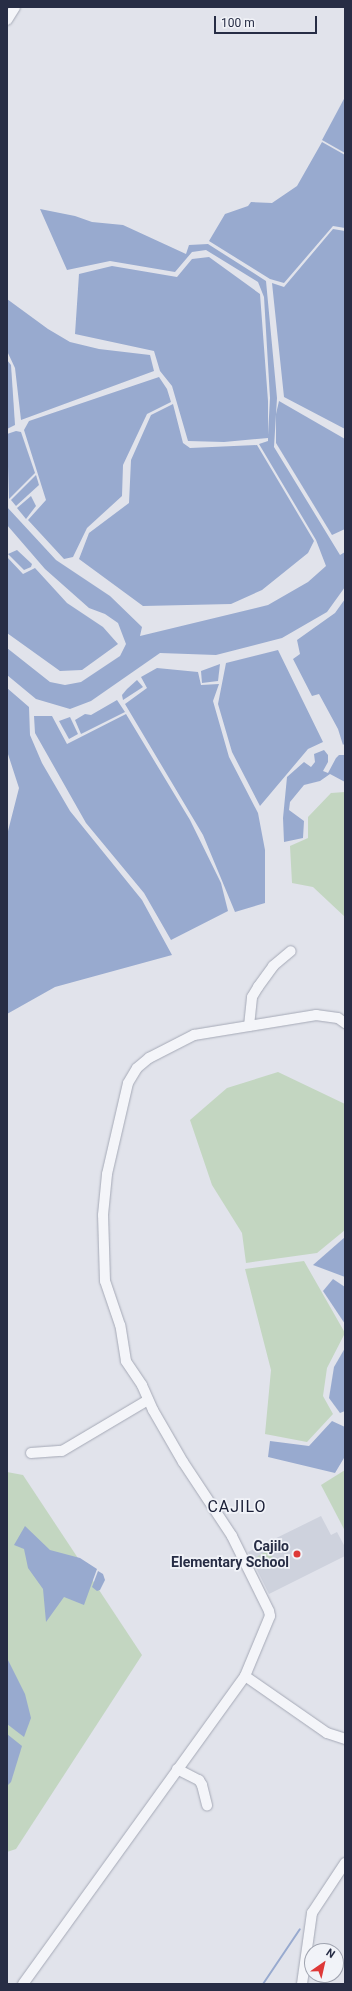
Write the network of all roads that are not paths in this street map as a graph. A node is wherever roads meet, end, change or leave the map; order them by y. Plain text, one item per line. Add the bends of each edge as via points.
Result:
1 (15, 7) edge
2 (7, 20) edge
3 (291, 951) dead end
4 (345, 1023) edge
5 (249, 1026) junction
6 (148, 1400) junction
7 (31, 1453) dead end
8 (245, 1676) junction
9 (345, 1739) edge
10 (178, 1769) junction
11 (207, 1805) dead end
12 (345, 1863) edge
13 (23, 1984) edge
14 (302, 1984) edge

1 - 2 street
3 - 5 street via 273,966 252,997
4 - 5 street via 338,1018 316,1015
5 - 6 street via 194,1035 149,1058 137,1068 124,1094 107,1174 103,1215 105,1281 120,1325 126,1361 142,1385
6 - 7 street via 62,1451
6 - 8 street via 183,1462 232,1536 269,1610 270,1616
8 - 9 street via 326,1733
8 - 10 street
10 - 11 street via 199,1780
10 - 13 street
12 - 14 street via 312,1913

